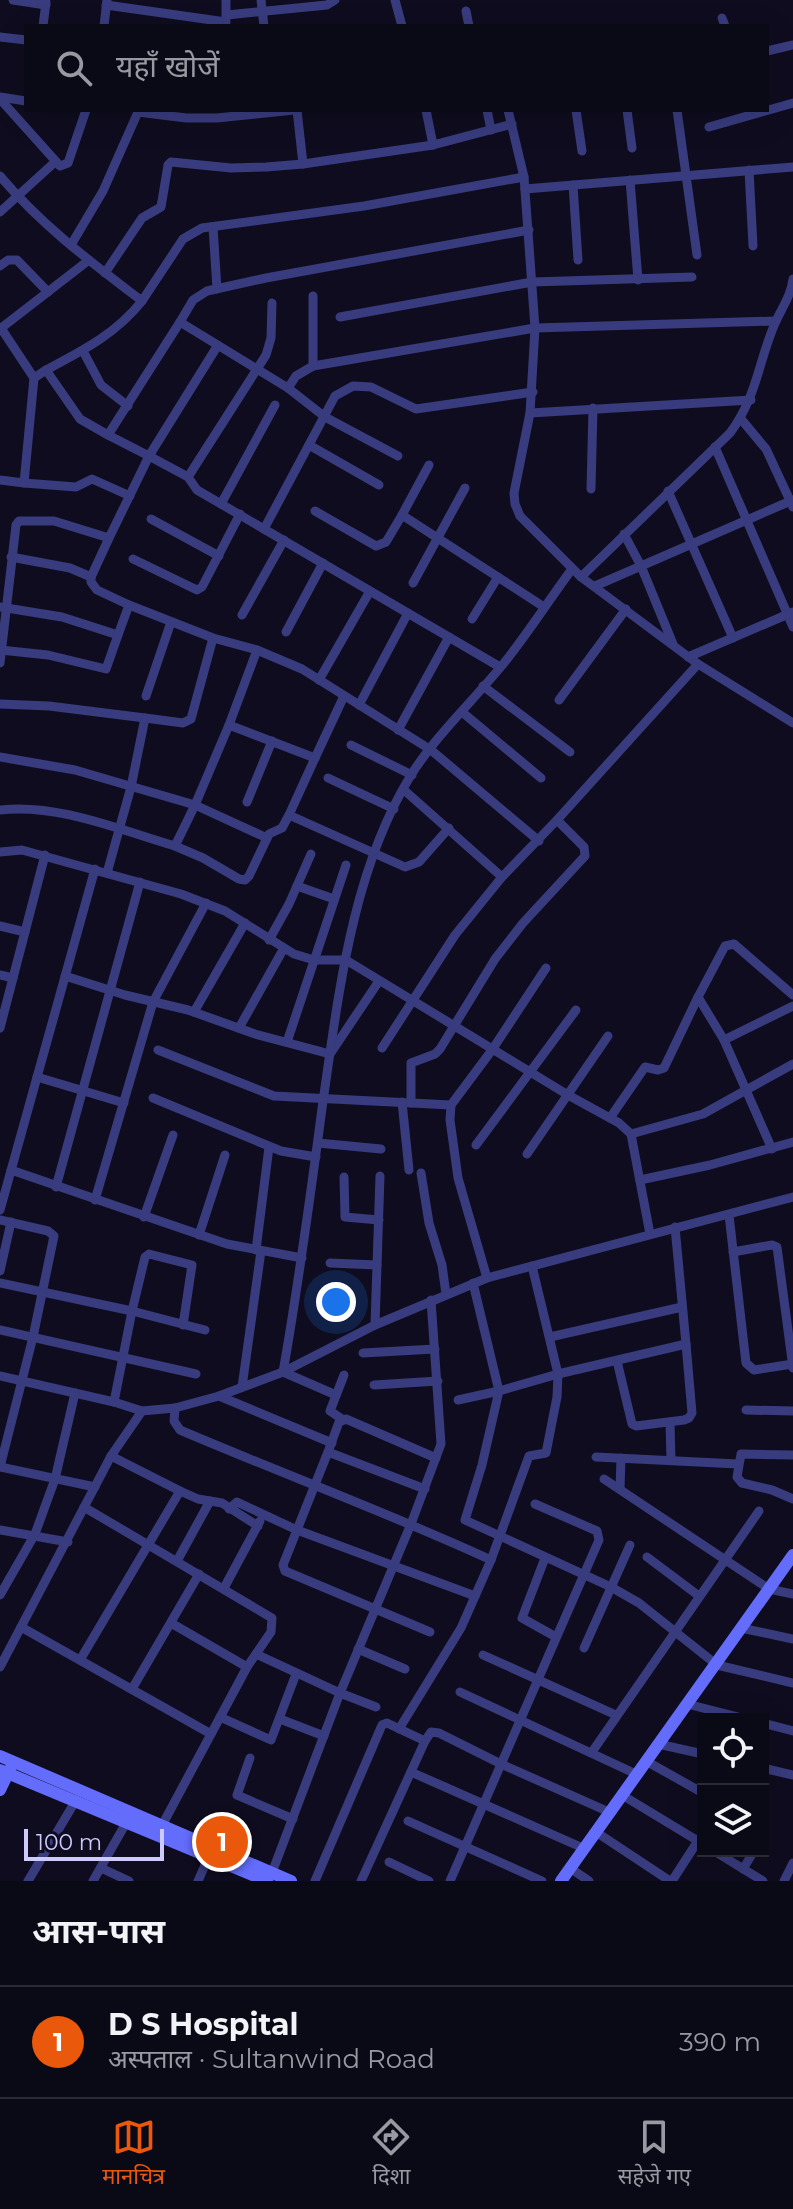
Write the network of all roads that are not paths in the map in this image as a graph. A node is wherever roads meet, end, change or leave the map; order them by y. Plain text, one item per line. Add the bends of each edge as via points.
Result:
1 (13, 0) edge
2 (226, 0) edge
3 (261, 0) edge
4 (335, 0) edge
5 (395, 0) edge
6 (46, 2) edge
7 (106, 3) edge
8 (466, 11) dead end
9 (262, 12) junction
10 (226, 21) edge
11 (43, 24) edge
12 (104, 24) edge
13 (264, 24) edge
14 (401, 24) edge
15 (469, 24) edge
16 (0, 37) edge
17 (24, 40) edge
18 (793, 45) edge
19 (769, 51) edge
20 (0, 98) edge
21 (24, 101) edge
22 (793, 103) edge
23 (769, 110) edge
24 (85, 112) edge
25 (138, 112) edge
26 (138, 112) edge
27 (272, 112) edge
28 (295, 112) edge
29 (426, 112) edge
30 (487, 112) edge
31 (509, 112) edge
32 (576, 112) edge
33 (627, 112) edge
34 (677, 112) edge
35 (762, 112) edge
36 (512, 124) junction
37 (709, 127) dead end
38 (491, 130) junction
39 (433, 145) junction
40 (632, 148) dead end
41 (582, 151) dead end
42 (55, 162) junction
43 (303, 164) junction
44 (793, 167) edge
45 (749, 170) junction
46 (687, 175) junction
47 (0, 176) edge
48 (524, 177) junction
49 (630, 180) junction
50 (573, 185) junction
51 (525, 189) junction
52 (17, 197) junction
53 (0, 212) edge
54 (213, 227) junction
55 (529, 230) junction
56 (71, 245) junction
57 (753, 246) dead end
58 (697, 255) dead end
59 (89, 260) junction
60 (578, 260) dead end
61 (0, 266) edge
62 (105, 273) junction
63 (692, 277) dead end
64 (638, 280) junction
65 (532, 282) junction
66 (792, 287) edge
67 (217, 289) junction
68 (48, 292) junction
69 (313, 296) dead end
70 (142, 301) junction
71 (272, 303) dead end
72 (340, 317) dead end
73 (776, 321) junction
74 (180, 322) junction
75 (0, 328) edge
76 (535, 328) junction
77 (218, 345) junction
78 (83, 351) junction
79 (313, 366) junction
80 (258, 369) junction
81 (46, 370) junction
82 (34, 378) junction
83 (288, 388) junction
84 (533, 392) junction
85 (751, 400) junction
86 (275, 405) dead end
87 (128, 406) junction
88 (593, 408) junction
89 (530, 413) junction
90 (325, 417) junction
91 (741, 419) junction
92 (108, 435) junction
93 (309, 445) junction
94 (715, 447) junction
95 (149, 456) junction
96 (398, 456) dead end
97 (429, 465) dead end
98 (188, 477) junction
99 (0, 480) edge
100 (24, 483) junction
101 (379, 485) dead end
102 (465, 488) dead end
103 (591, 489) dead end
104 (668, 491) junction
105 (130, 496) junction
106 (792, 503) edge
107 (221, 504) junction
108 (315, 511) dead end
109 (240, 514) junction
110 (402, 515) junction
111 (151, 519) dead end
112 (744, 520) junction
113 (264, 529) junction
114 (624, 534) junction
115 (109, 538) junction
116 (439, 539) junction
117 (284, 540) junction
118 (691, 544) junction
119 (219, 556) junction
120 (11, 557) junction
121 (133, 559) dead end
122 (323, 563) junction
123 (641, 566) junction
124 (572, 569) junction
125 (91, 577) junction
126 (498, 577) junction
127 (581, 577) junction
128 (413, 583) dead end
129 (595, 586) junction
130 (370, 591) junction
131 (129, 605) junction
132 (3, 607) edge
133 (544, 607) junction
134 (626, 609) junction
135 (408, 613) junction
136 (790, 613) edge
137 (242, 615) dead end
138 (472, 619) dead end
139 (171, 622) junction
140 (793, 627) edge
141 (286, 632) dead end
142 (118, 635) junction
143 (449, 637) junction
144 (213, 638) junction
145 (733, 638) junction
146 (675, 647) junction
147 (1, 650) edge
148 (257, 650) junction
149 (688, 657) junction
150 (0, 663) edge
151 (698, 664) junction
152 (500, 667) junction
153 (319, 680) junction
154 (483, 686) junction
155 (146, 696) dead end
156 (344, 696) junction
157 (559, 700) dead end
158 (0, 704) edge
159 (359, 705) junction
160 (462, 712) junction
161 (145, 718) junction
162 (793, 723) edge
163 (229, 725) junction
164 (398, 730) junction
165 (272, 741) junction
166 (351, 745) dead end
167 (431, 750) junction
168 (570, 752) dead end
169 (0, 757) edge
170 (315, 758) junction
171 (412, 775) junction
172 (328, 778) dead end
173 (541, 778) dead end
174 (131, 787) junction
175 (404, 790) junction
176 (247, 802) dead end
177 (195, 805) junction
178 (394, 809) junction
179 (0, 810) edge
180 (289, 815) junction
181 (557, 820) junction
182 (449, 828) junction
183 (120, 830) junction
184 (267, 838) junction
185 (539, 841) junction
186 (175, 846) junction
187 (0, 852) edge
188 (311, 854) dead end
189 (45, 855) junction
190 (374, 855) junction
191 (346, 865) dead end
192 (95, 869) junction
193 (107, 873) junction
194 (502, 877) junction
195 (140, 882) junction
196 (297, 886) junction
197 (334, 899) junction
198 (206, 903) junction
199 (245, 923) junction
200 (0, 926) edge
201 (25, 932) junction
202 (269, 940) junction
203 (284, 948) junction
204 (314, 960) junction
205 (346, 960) junction
206 (546, 968) dead end
207 (0, 975) edge
208 (65, 976) junction
209 (13, 978) junction
210 (379, 981) junction
211 (110, 990) junction
212 (793, 995) edge
213 (698, 997) junction
214 (413, 1001) junction
215 (153, 1002) junction
216 (793, 1006) edge
217 (576, 1010) dead end
218 (194, 1012) junction
219 (455, 1027) junction
220 (0, 1028) edge
221 (239, 1028) junction
222 (608, 1036) dead end
223 (724, 1040) junction
224 (287, 1042) junction
225 (382, 1048) dead end
226 (158, 1050) dead end
227 (492, 1050) junction
228 (330, 1054) junction
229 (793, 1064) edge
230 (529, 1072) junction
231 (37, 1077) junction
232 (748, 1090) junction
233 (82, 1092) junction
234 (568, 1095) junction
235 (153, 1098) dead end
236 (324, 1099) junction
237 (124, 1103) junction
238 (407, 1103) junction
239 (451, 1105) junction
240 (610, 1118) junction
241 (631, 1134) junction
242 (173, 1135) dead end
243 (793, 1142) edge
244 (318, 1143) junction
245 (476, 1145) dead end
246 (269, 1147) junction
247 (381, 1149) dead end
248 (772, 1149) junction
249 (527, 1154) dead end
250 (225, 1155) dead end
251 (316, 1157) junction
252 (11, 1170) junction
253 (409, 1170) dead end
254 (421, 1173) dead end
255 (380, 1176) dead end
256 (344, 1177) dead end
257 (640, 1180) junction
258 (56, 1187) junction
259 (793, 1197) edge
260 (95, 1200) junction
261 (0, 1210) edge
262 (729, 1215) junction
263 (144, 1217) junction
264 (379, 1220) junction
265 (5, 1221) edge
266 (675, 1227) junction
267 (650, 1234) junction
268 (199, 1235) junction
269 (258, 1250) junction
270 (733, 1252) junction
271 (302, 1258) junction
272 (330, 1263) dead end
273 (377, 1265) junction
274 (532, 1266) junction
275 (0, 1271) edge
276 (487, 1278) junction
277 (0, 1283) edge
278 (473, 1283) junction
279 (43, 1292) junction
280 (446, 1294) junction
281 (431, 1300) junction
282 (682, 1307) junction
283 (132, 1311) junction
284 (183, 1325) junction
285 (375, 1325) junction
286 (0, 1330) edge
287 (205, 1330) dead end
288 (33, 1337) junction
289 (550, 1337) junction
290 (686, 1344) junction
291 (435, 1349) junction
292 (363, 1353) dead end
293 (122, 1358) junction
294 (617, 1361) junction
295 (793, 1365) edge
296 (283, 1372) junction
297 (196, 1374) dead end
298 (558, 1374) junction
299 (344, 1375) dead end
300 (0, 1376) edge
301 (20, 1381) junction
302 (438, 1381) junction
303 (374, 1385) dead end
304 (242, 1387) junction
305 (499, 1391) junction
306 (75, 1393) junction
307 (336, 1395) junction
308 (219, 1396) junction
309 (458, 1400) dead end
310 (114, 1402) junction
311 (175, 1408) junction
312 (746, 1410) dead end
313 (142, 1411) junction
314 (793, 1411) edge
315 (342, 1419) junction
316 (670, 1422) junction
317 (330, 1447) junction
318 (793, 1455) edge
319 (111, 1456) junction
320 (596, 1457) dead end
321 (436, 1458) junction
322 (621, 1458) junction
323 (671, 1460) junction
324 (738, 1464) junction
325 (0, 1467) edge
326 (55, 1479) junction
327 (604, 1479) dead end
328 (95, 1487) junction
329 (315, 1487) junction
330 (425, 1489) junction
331 (620, 1489) junction
332 (180, 1491) junction
333 (793, 1499) edge
334 (210, 1501) junction
335 (535, 1504) dead end
336 (84, 1507) junction
337 (229, 1509) junction
338 (759, 1511) dead end
339 (264, 1514) junction
340 (411, 1524) junction
341 (258, 1526) junction
342 (0, 1530) edge
343 (297, 1530) junction
344 (35, 1534) junction
345 (499, 1538) junction
346 (68, 1542) junction
347 (148, 1544) junction
348 (630, 1545) dead end
349 (793, 1555) edge
350 (647, 1557) dead end
351 (545, 1558) junction
352 (724, 1559) junction
353 (491, 1560) junction
354 (177, 1561) junction
355 (392, 1565) junction
356 (199, 1574) junction
357 (583, 1576) junction
358 (611, 1587) junction
359 (224, 1588) junction
360 (769, 1589) junction
361 (793, 1594) edge
362 (0, 1595) edge
363 (475, 1596) junction
364 (699, 1596) junction
365 (375, 1608) junction
366 (171, 1623) junction
367 (21, 1627) junction
368 (741, 1628) junction
369 (675, 1630) junction
370 (430, 1632) dead end
371 (556, 1637) junction
372 (793, 1639) edge
373 (584, 1648) dead end
374 (358, 1649) junction
375 (256, 1654) junction
376 (483, 1655) dead end
377 (80, 1660) junction
378 (1, 1661) edge
379 (717, 1665) junction
380 (247, 1667) junction
381 (405, 1669) dead end
382 (296, 1674) junction
383 (537, 1681) junction
384 (793, 1683) edge
385 (132, 1689) junction
386 (460, 1692) dead end
387 (340, 1693) junction
388 (687, 1704) junction
389 (376, 1707) dead end
390 (722, 1713) edge
391 (616, 1715) junction
392 (220, 1717) junction
393 (280, 1719) junction
394 (520, 1720) junction
395 (769, 1725) edge
396 (399, 1729) junction
397 (793, 1731) edge
398 (211, 1734) junction
399 (324, 1736) junction
400 (425, 1741) junction
401 (658, 1744) junction
402 (592, 1752) junction
403 (697, 1753) edge
404 (0, 1756) edge
405 (250, 1758) dead end
406 (646, 1761) junction
407 (501, 1764) junction
408 (7, 1769) edge
409 (769, 1769) edge
410 (411, 1772) junction
411 (636, 1774) junction
412 (793, 1775) edge
413 (0, 1790) edge
414 (697, 1790) edge
415 (622, 1795) junction
416 (76, 1800) junction
417 (483, 1804) junction
418 (609, 1812) junction
419 (293, 1819) junction
420 (408, 1821) dead end
421 (126, 1823) junction
422 (159, 1831) junction
423 (596, 1832) junction
424 (697, 1838) edge
425 (697, 1845) edge
426 (464, 1848) junction
427 (583, 1848) junction
428 (209, 1856) junction
429 (724, 1857) edge
430 (750, 1857) edge
431 (389, 1862) dead end
432 (792, 1867) edge
433 (101, 1868) junction
434 (570, 1868) junction
435 (743, 1869) junction
436 (270, 1878) edge
437 (28, 1881) edge
438 (93, 1881) edge
439 (129, 1881) edge
440 (198, 1881) edge
441 (291, 1881) edge
442 (315, 1881) edge
443 (361, 1881) edge
444 (429, 1881) edge
445 (450, 1881) edge
446 (542, 1881) edge
447 (561, 1881) edge
448 (589, 1881) edge
449 (671, 1881) edge
450 (763, 1881) edge
451 (784, 1881) edge

1 - 6 street
2 - 10 street
3 - 9 street
4 - 9 street
5 - 14 street
6 - 11 street
7 - 10 street
7 - 12 street
8 - 15 street
9 - 10 street
9 - 13 street
16 - 17 street
18 - 19 street
20 - 21 street
20 - 42 street
22 - 23 street
24 - 42 street via 68,163
25 - 27 street via 202,118
26 - 56 street via 103,191
28 - 43 street
29 - 39 street
30 - 38 street
31 - 36 street
32 - 41 street
33 - 40 street
34 - 46 street
35 - 37 street
36 - 38 street
36 - 48 street
38 - 39 street
39 - 43 street
42 - 52 street
43 - 62 street via 231,168 171,162 161,207 142,218
44 - 45 street
45 - 46 street
45 - 57 street
46 - 49 street
46 - 58 street
47 - 52 street
48 - 51 street
48 - 54 street
49 - 50 street
49 - 64 street
50 - 51 street
50 - 60 street
51 - 55 street
52 - 53 street
52 - 56 street
54 - 67 street
54 - 70 street via 192,231 183,239
55 - 65 street
55 - 67 street
56 - 59 street
59 - 62 street
59 - 68 street
61 - 68 street via 17,260
62 - 70 street
63 - 64 street
64 - 65 street
65 - 72 street
65 - 76 street
66 - 73 street
67 - 74 street via 193,300
68 - 75 street
69 - 79 street
70 - 78 street via 118,327
71 - 80 street via 270,346
73 - 76 street
73 - 85 street
74 - 77 street
74 - 87 street
75 - 82 street
76 - 79 street
76 - 84 street
77 - 80 street
77 - 95 street
78 - 81 street
78 - 87 street via 101,385
79 - 83 street
80 - 83 street
80 - 98 street
81 - 82 street
81 - 92 street via 72,411
82 - 100 street
83 - 90 street
84 - 89 street
84 - 90 street via 416,409 371,387 353,386 335,396
85 - 88 street
85 - 91 street
86 - 107 street
87 - 92 street
88 - 89 street
88 - 103 street
89 - 124 street via 515,504 520,516
90 - 93 street
90 - 96 street
91 - 94 street
91 - 106 street via 766,449
92 - 95 street
93 - 101 street
93 - 113 street
94 - 104 street
94 - 112 street
95 - 98 street
95 - 105 street
97 - 110 street
98 - 107 street via 197,490
99 - 100 street
100 - 105 street via 76,487 92,479
102 - 116 street
104 - 114 street
104 - 118 street
105 - 115 street
106 - 112 street
107 - 109 street
108 - 110 street via 376,546 386,542
109 - 113 street
109 - 119 street
110 - 116 street
111 - 119 street
112 - 118 street
112 - 136 street
113 - 117 street
114 - 123 street
114 - 127 street
115 - 120 street via 54,521 25,520 16,525
115 - 125 street
116 - 126 street
116 - 128 street
117 - 122 street
117 - 137 street
118 - 123 street
118 - 145 street
119 - 121 street via 197,590
120 - 125 street
120 - 132 street
122 - 130 street
122 - 141 street
123 - 129 street
123 - 146 street
124 - 127 street
124 - 133 street
125 - 131 street via 97,590
126 - 133 street
126 - 138 street
127 - 129 street
129 - 134 street
130 - 135 street
130 - 153 street
131 - 139 street
131 - 142 street
132 - 142 street via 62,617
132 - 147 street
133 - 152 street
134 - 146 street
134 - 157 street
135 - 143 street
135 - 159 street
136 - 140 street
136 - 145 street
139 - 144 street
139 - 155 street
142 - 147 street via 106,669
143 - 152 street
143 - 164 street
144 - 148 street
144 - 161 street via 191,719 183,723
145 - 149 street
146 - 149 street
147 - 150 street
148 - 153 street
148 - 163 street
149 - 151 street
151 - 162 street
151 - 181 street
152 - 154 street
153 - 156 street
154 - 160 street
154 - 168 street
156 - 159 street
156 - 170 street
158 - 161 street
159 - 164 street
160 - 167 street
160 - 173 street
161 - 174 street
163 - 165 street
163 - 177 street
164 - 167 street
165 - 170 street
165 - 176 street
166 - 171 street
167 - 171 street
167 - 185 street
169 - 174 street via 75,770
170 - 180 street
171 - 175 street
172 - 178 street
174 - 177 street
174 - 183 street
175 - 178 street
175 - 182 street
177 - 184 street
177 - 186 street
178 - 190 street
179 - 183 street via 49,810
180 - 184 street
180 - 190 street
181 - 185 street
181 - 219 street via 584,847 585,856 495,959
182 - 190 street via 413,866
182 - 194 street
183 - 186 street
183 - 193 street
184 - 186 street via 245,880
185 - 194 street
187 - 189 street
188 - 196 street
189 - 192 street
189 - 201 street
190 - 205 street
191 - 197 street
192 - 193 street
192 - 208 street
193 - 195 street
194 - 214 street via 455,935
195 - 198 street
195 - 211 street
196 - 197 street
196 - 202 street
197 - 204 street
198 - 199 street
198 - 215 street
199 - 202 street
199 - 218 street
200 - 201 street
201 - 209 street
202 - 203 street
203 - 204 street
203 - 221 street
204 - 205 street
204 - 224 street
205 - 210 street
205 - 228 street
206 - 227 street
207 - 209 street
208 - 211 street
208 - 231 street
209 - 220 street
210 - 214 street
210 - 228 street
211 - 215 street
211 - 233 street
212 - 213 street via 730,944
213 - 223 street
213 - 240 street via 664,1068 645,1067
214 - 219 street
214 - 225 street
215 - 218 street
215 - 237 street
216 - 223 street
217 - 230 street
218 - 221 street
219 - 227 street
219 - 238 street via 435,1054 411,1063
221 - 224 street
222 - 234 street
223 - 232 street
224 - 228 street
226 - 236 street via 274,1096
227 - 230 street
227 - 239 street
228 - 236 street
229 - 232 street
230 - 234 street
230 - 245 street
231 - 233 street
231 - 252 street
232 - 241 street via 703,1114
232 - 248 street
233 - 237 street
233 - 258 street
234 - 240 street
234 - 249 street
235 - 246 street
236 - 238 street
236 - 244 street
237 - 260 street
238 - 239 street
238 - 253 street
239 - 276 street via 458,1178
240 - 241 street
241 - 257 street
242 - 263 street
243 - 248 street
244 - 247 street
244 - 251 street
246 - 251 street
246 - 269 street
248 - 257 street
250 - 268 street
251 - 271 street
252 - 258 street
252 - 261 street
254 - 280 street
255 - 264 street
256 - 264 street via 345,1217
257 - 267 street
258 - 260 street
259 - 262 street
260 - 263 street
262 - 266 street
262 - 270 street
263 - 268 street
264 - 273 street
265 - 275 street
265 - 279 street via 54,1236
266 - 267 street
266 - 282 street
267 - 274 street
268 - 269 street
269 - 271 street
269 - 304 street
270 - 295 street via 746,1363 754,1370
270 - 295 street via 777,1247
271 - 296 street
272 - 273 street
273 - 285 street
274 - 276 street
274 - 289 street
276 - 278 street
277 - 279 street
278 - 280 street
278 - 305 street
279 - 283 street
279 - 288 street
280 - 281 street
281 - 285 street
281 - 291 street
282 - 289 street
282 - 290 street
283 - 284 street
283 - 284 street via 145,1257 190,1262 194,1269
283 - 293 street
284 - 287 street
285 - 296 street
286 - 288 street
288 - 293 street
288 - 301 street
289 - 298 street
290 - 294 street
290 - 316 street via 692,1413
291 - 292 street
291 - 302 street
293 - 297 street
293 - 310 street
294 - 298 street
294 - 316 street via 632,1424
296 - 304 street
296 - 307 street
298 - 305 street
298 - 345 street via 546,1453 529,1456
299 - 307 street
300 - 301 street
301 - 306 street
301 - 325 street
302 - 303 street
302 - 321 street via 442,1428
304 - 308 street
305 - 309 street
305 - 345 street via 465,1516
306 - 310 street
306 - 326 street
307 - 315 street via 330,1411
308 - 311 street
308 - 317 street
310 - 313 street
311 - 313 street
311 - 329 street via 180,1430
312 - 314 street
313 - 319 street
315 - 317 street
315 - 321 street
316 - 323 street
317 - 329 street
317 - 330 street
318 - 324 street via 743,1454
319 - 328 street
319 - 332 street
320 - 322 street
321 - 330 street
322 - 323 street
322 - 331 street
323 - 324 street
324 - 333 street via 742,1483
325 - 326 street
326 - 328 street
326 - 344 street
327 - 331 street
328 - 336 street
329 - 340 street
329 - 343 street
330 - 340 street
331 - 352 street
332 - 334 street
332 - 347 street
334 - 337 street
334 - 354 street
335 - 357 street via 597,1531 599,1540
336 - 346 street
336 - 347 street
337 - 339 street via 237,1502
337 - 341 street
338 - 352 street
339 - 341 street
339 - 343 street
340 - 353 street
340 - 355 street
341 - 359 street
342 - 344 street
343 - 355 street
343 - 365 street via 285,1571
344 - 346 street
344 - 362 street
345 - 351 street
345 - 353 street
346 - 367 street
347 - 354 street
347 - 377 street
348 - 358 street
349 - 360 main road
350 - 364 street
351 - 357 street
351 - 371 street via 522,1618
352 - 360 street
352 - 364 street
353 - 363 street
354 - 356 street
355 - 363 street
355 - 365 street
356 - 359 street
356 - 366 street
357 - 358 street
357 - 371 street
358 - 369 street
358 - 373 street
359 - 375 street via 272,1618 271,1632
360 - 361 street
360 - 368 main road
363 - 396 street via 450,1648
364 - 369 street
365 - 370 street
365 - 374 street
366 - 380 street
366 - 385 street
367 - 377 street
367 - 378 street
368 - 372 street
368 - 379 main road
369 - 379 street
369 - 391 street
371 - 383 street
374 - 381 street
374 - 387 street
375 - 380 street
375 - 382 street
376 - 383 street
377 - 385 street
379 - 384 street
379 - 388 main road
380 - 392 street
382 - 387 street
382 - 393 street
383 - 391 street
383 - 394 street
385 - 398 street
386 - 394 street
387 - 389 street
387 - 399 street
388 - 390 street
388 - 401 main road
391 - 402 street
392 - 393 street via 268,1741
392 - 398 street
393 - 399 street
394 - 402 street
394 - 407 street
395 - 397 street
396 - 400 street
396 - 442 street via 382,1725
398 - 422 street
399 - 419 street
400 - 407 street via 435,1731
400 - 410 street
401 - 403 street
401 - 406 main road
402 - 411 street
404 - 408 main road
405 - 419 street via 239,1798
406 - 411 main road
406 - 414 street
407 - 417 street
407 - 418 street
408 - 413 main road
408 - 416 main road
408 - 422 main road
409 - 412 street
410 - 417 street
410 - 443 street
411 - 415 main road
415 - 418 main road
415 - 424 street
416 - 421 main road
416 - 437 street
417 - 426 street
417 - 427 street
418 - 423 main road
419 - 436 street
420 - 426 street
421 - 422 main road
421 - 433 street
422 - 428 main road
422 - 436 main road
423 - 427 main road
423 - 449 street
425 - 449 street
426 - 445 street
426 - 446 street
427 - 434 main road
428 - 436 main road
428 - 440 street
429 - 435 street
430 - 435 street
431 - 444 street
432 - 451 street
433 - 438 street
433 - 439 street
434 - 447 main road
434 - 448 street
435 - 450 street
436 - 441 main road

